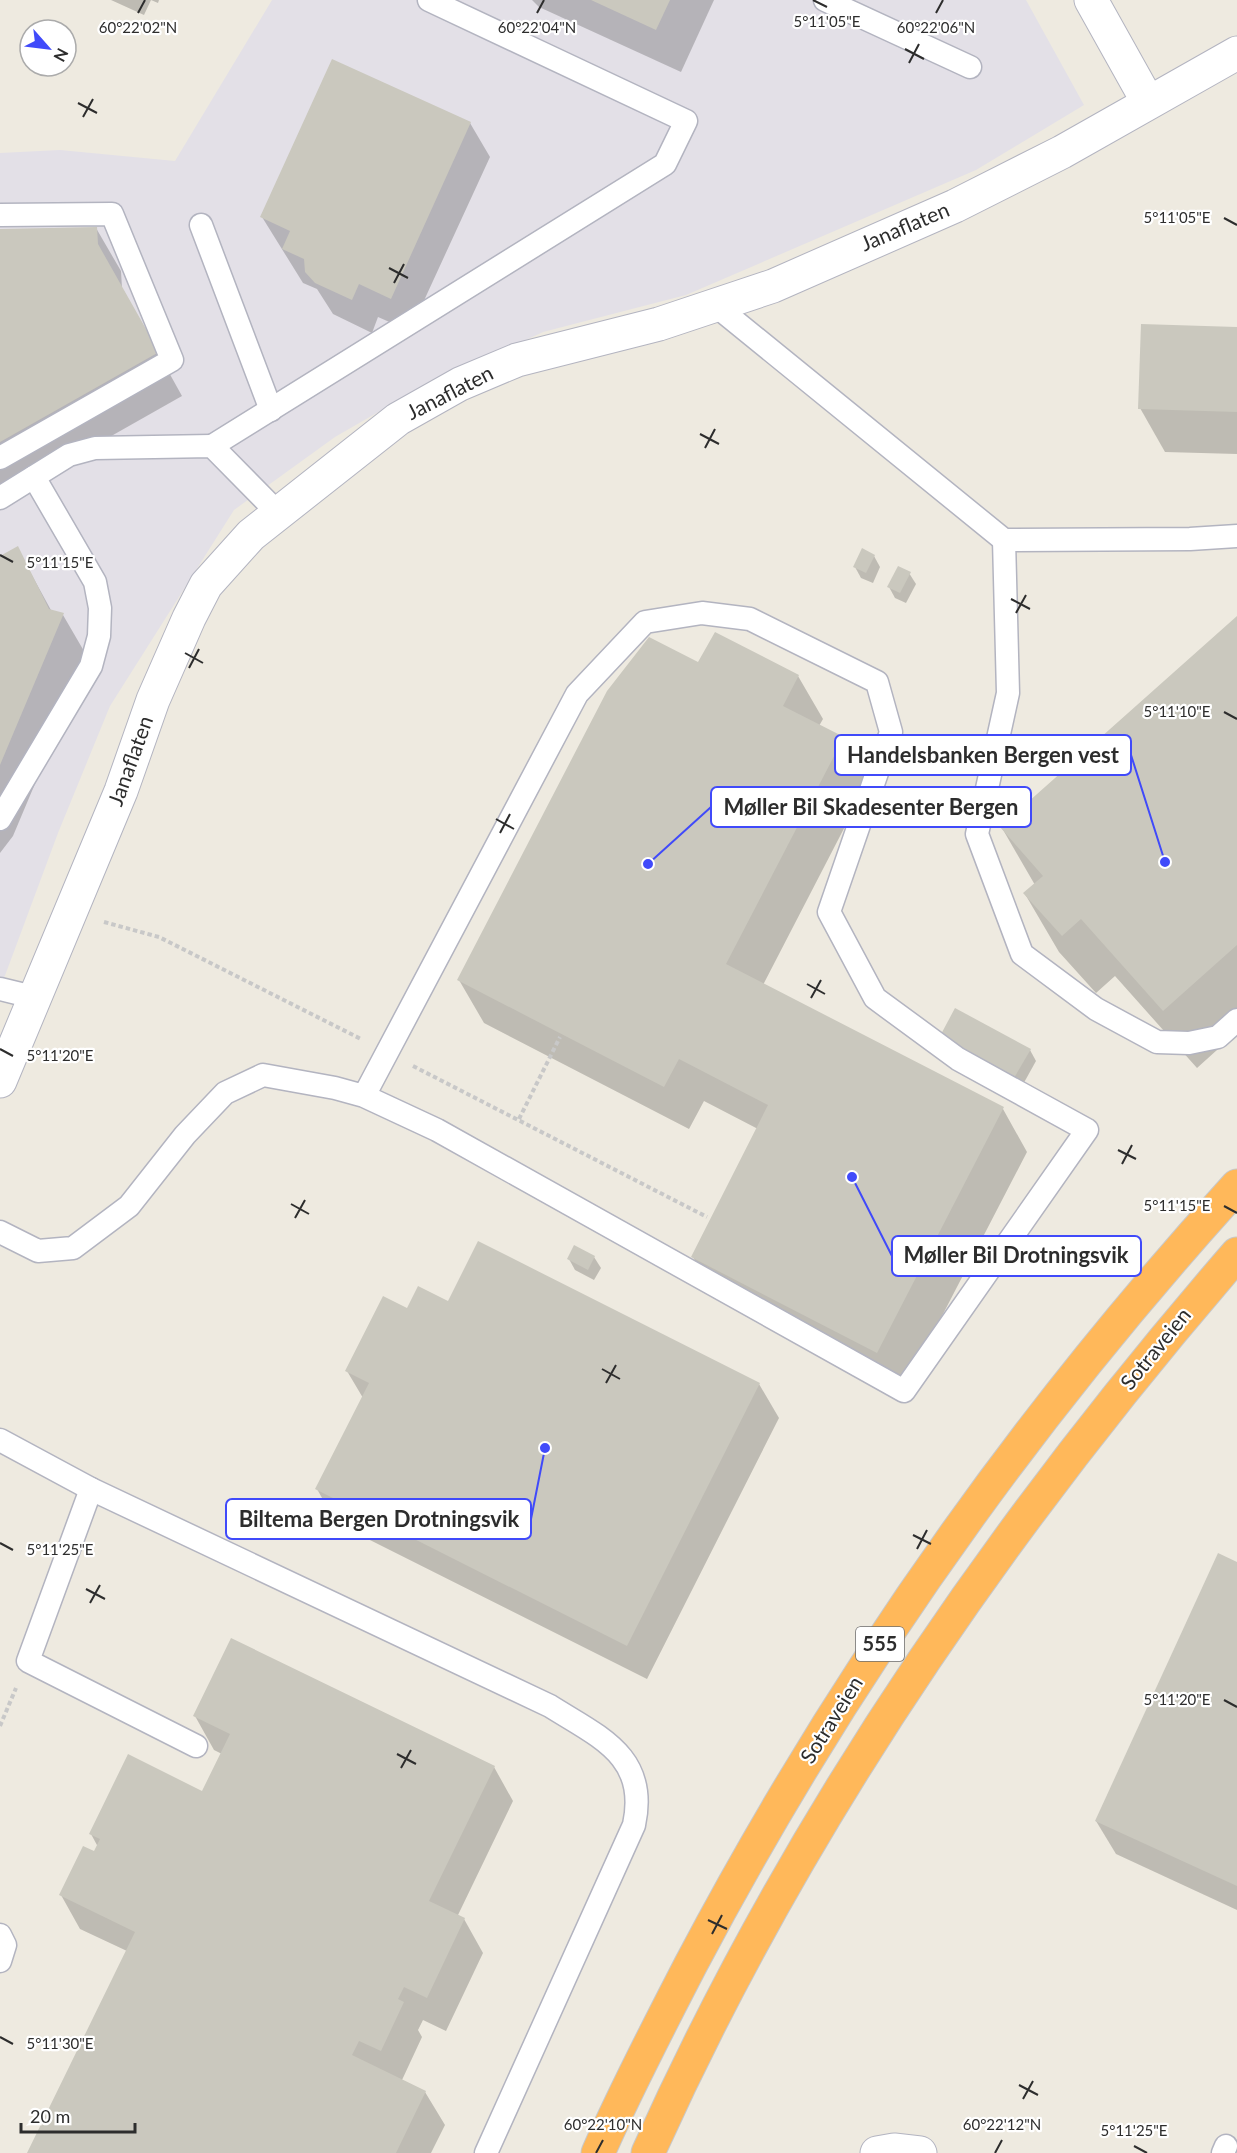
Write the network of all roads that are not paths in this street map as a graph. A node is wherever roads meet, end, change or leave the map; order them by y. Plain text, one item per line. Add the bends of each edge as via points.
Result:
1 (429, 0) edge
2 (825, 0) edge
3 (1091, 0) edge
4 (1237, 53) edge
5 (970, 68) dead end
6 (1148, 102) junction
7 (0, 215) edge
8 (201, 225) dead end
9 (715, 305) junction
10 (271, 410) junction
11 (212, 446) junction
12 (0, 458) edge
13 (34, 477) junction
14 (0, 498) edge
15 (278, 513) junction
16 (1237, 536) edge
17 (1004, 540) junction
18 (0, 819) edge
19 (0, 988) edge
20 (33, 997) junction
21 (1237, 1020) edge
22 (0, 1081) edge
23 (364, 1096) junction
24 (1237, 1186) edge
25 (0, 1232) edge
26 (1237, 1254) edge
27 (0, 1440) edge
28 (91, 1489) junction
29 (196, 1746) dead end
30 (0, 1935) edge
31 (0, 1961) edge
32 (486, 2153) edge
33 (598, 2153) edge
34 (648, 2153) edge
35 (877, 2153) edge
36 (920, 2153) edge

1 - 10 lane via 686,121 665,164
2 - 5 lane
3 - 6 street
4 - 6 street, Janaflaten
6 - 9 street, Janaflaten via 1062,152 955,206 773,286
7 - 12 lane via 112,214 172,360
8 - 10 lane
9 - 15 street, Janaflaten via 659,324 517,360 460,384 398,419
9 - 17 lane
10 - 11 lane
11 - 13 lane via 95,448 69,455
11 - 15 lane
13 - 14 lane
13 - 18 lane via 95,582 100,608 99,636 91,666
15 - 20 street, Janaflaten via 251,535 206,585 189,618
16 - 17 lane
17 - 21 lane via 1008,693 977,834 1022,954 1096,1009 1157,1042 1189,1043 1218,1037
19 - 20 lane
20 - 22 street, Janaflaten
23 - 23 lane via 577,694 645,622 702,613 750,619 877,682 891,732 829,912 875,998 958,1059 1087,1130 904,1391 437,1130
23 - 25 lane via 263,1075 225,1093 185,1135 129,1206 74,1248 38,1251
24 - 33 highway, Sotraveien / 555 via 1121,1318 956,1533 879,1645 804,1763 729,1893
26 - 34 highway, Sotraveien / 555 via 1078,1447 993,1559 915,1673 770,1914
27 - 28 lane
28 - 29 lane via 28,1661
28 - 32 lane via 550,1706 613,1746 635,1780 638,1804 634,1825
30 - 31 lane via 5,1945
35 - 36 street

